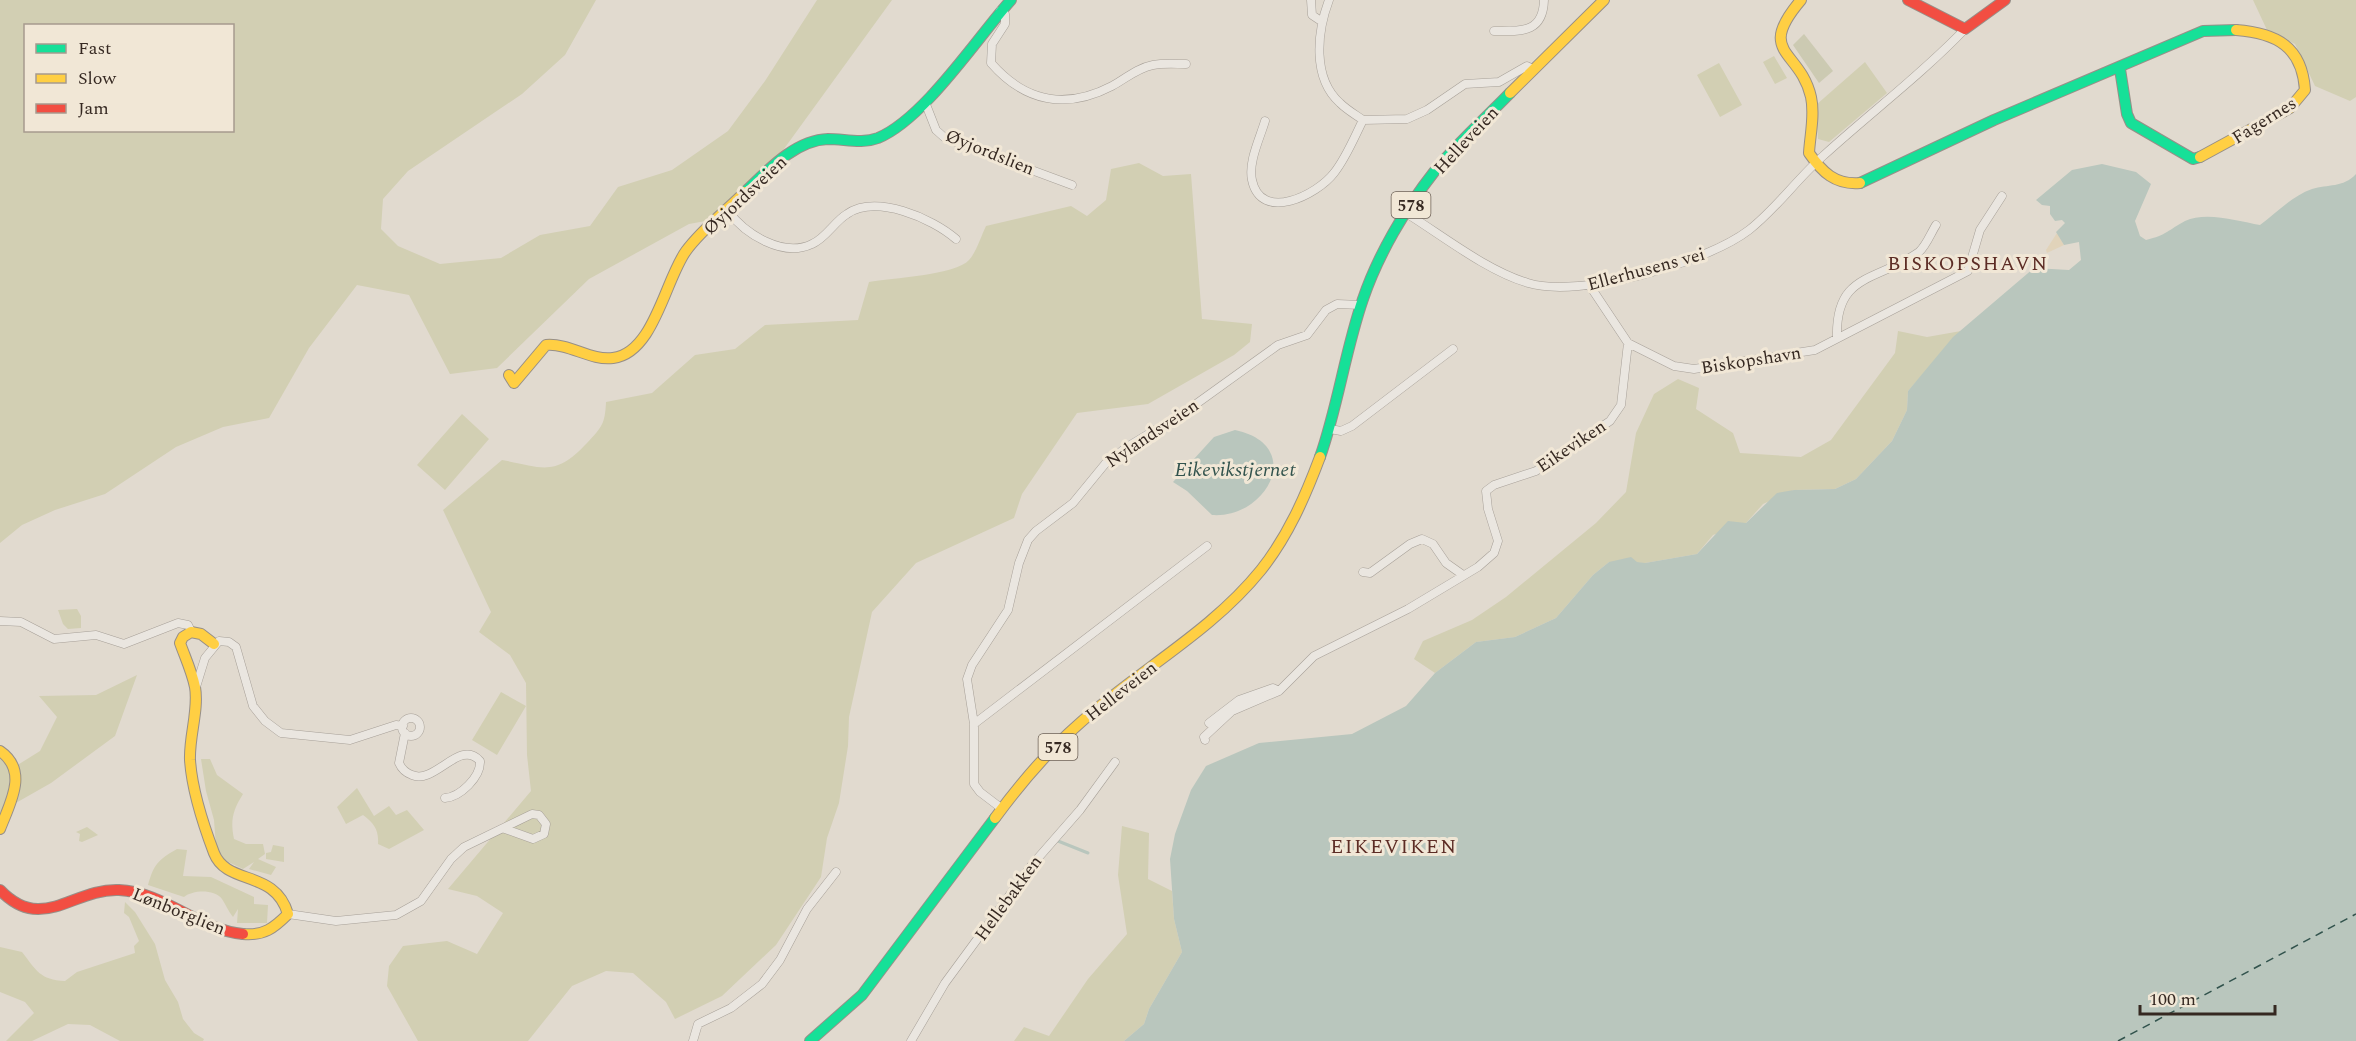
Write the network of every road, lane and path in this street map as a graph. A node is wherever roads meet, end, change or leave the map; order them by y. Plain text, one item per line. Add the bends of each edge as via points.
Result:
1 (1011, 0) edge
2 (1311, 0) edge
3 (1329, 0) edge
4 (1544, 0) edge
5 (1604, 0) edge
6 (1801, 0) edge
7 (1908, 0) edge
8 (2005, 0) edge
9 (1000, 11) junction
10 (1321, 21) junction
11 (1965, 29) junction
12 (1494, 31) dead end
13 (1186, 64) dead end
14 (1533, 69) junction
15 (2120, 69) junction
16 (925, 102) junction
17 (1363, 120) junction
18 (1265, 121) dead end
19 (1818, 161) junction
20 (1072, 185) dead end
21 (2002, 196) dead end
22 (728, 211) junction
23 (1406, 213) junction
24 (1936, 225) dead end
25 (956, 239) dead end
26 (1590, 286) junction
27 (1361, 305) junction
28 (1837, 338) junction
29 (1628, 343) junction
30 (1453, 350) dead end
31 (509, 375) dead end
32 (1330, 429) junction
33 (1207, 546) dead end
34 (1363, 572) dead end
35 (1463, 575) junction
36 (0, 621) edge
37 (191, 631) junction
38 (214, 644) junction
39 (195, 688) junction
40 (1279, 691) junction
41 (1209, 723) dead end
42 (974, 724) junction
43 (1205, 740) dead end
44 (0, 750) edge
45 (1115, 762) dead end
46 (445, 798) dead end
47 (1001, 808) junction
48 (0, 829) edge
49 (505, 829) junction
50 (836, 872) dead end
51 (0, 890) edge
52 (288, 914) junction
53 (693, 1041) edge
54 (810, 1041) edge
55 (911, 1041) edge

1 - 9 street, Øyjordsveien
2 - 10 street via 1312,15
3 - 10 street
4 - 12 street via 1539,20 1526,30
5 - 14 street, Helleveien / 578
6 - 19 street via 1782,22 1779,36 1783,51 1804,78 1811,98 1809,153
7 - 11 street
8 - 11 street
9 - 13 street via 1005,14 1005,24 992,44 991,63 1013,85 1039,97 1060,100 1095,95 1141,69
9 - 16 street, Øyjordsveien
10 - 17 street via 1319,46 1328,86 1339,102
11 - 19 street, Ellerhusens vei via 1936,60
14 - 17 street via 1522,67 1500,82 1465,84 1427,111 1407,119
14 - 23 street, Helleveien / 578 via 1435,171
15 - 15 street, Fagernes via 2203,31 2246,31 2270,36 2292,48 2304,68 2305,90 2290,108 2193,159 2132,123
15 - 19 street, Fagernes via 1995,120 1859,183 1830,179
16 - 20 street, Øyjordslien via 936,130 945,138
16 - 22 street, Øyjordsveien via 874,141 818,140 796,149
17 - 18 street via 1333,175 1312,193 1276,203 1258,193 1252,179
19 - 26 street, Ellerhusens vei via 1748,230 1707,254
21 - 28 street, Biskopshavn via 1980,230 1968,271
22 - 25 street via 758,237 788,247 813,244 846,214 876,205 943,228
22 - 31 street, Øyjordsveien via 677,262 654,321 638,346 625,355 607,358 568,344 552,343 539,350 514,383
23 - 26 street, Ellerhusens vei via 1496,269 1527,283 1551,288
23 - 27 street, Helleveien / 578
24 - 28 street via 1921,251 1859,282 1846,294 1837,316
26 - 29 street, Biskopshavn
27 - 32 street, Helleveien / 578
27 - 42 street, Nylandsveien via 1332,306 1322,313 1307,336 1278,345 1185,412 1114,456 1073,503 1033,535 1019,563 1008,610 969,672 967,686
28 - 29 street, Biskopshavn via 1815,350 1694,369 1674,366
29 - 35 street, Eikeviken via 1617,414 1536,471 1488,488 1485,495 1497,547 1485,561
30 - 32 street via 1352,426 1341,431
32 - 47 street, Helleveien / 578 via 1302,506 1263,569 1202,628 1080,723
33 - 42 street
34 - 35 street via 1370,573 1422,539 1433,544 1446,563
35 - 40 street, Eikeviken via 1408,609 1314,656
36 - 37 street via 21,622 54,639 96,635 124,644 178,623 188,625
37 - 38 street via 203,634
37 - 39 street via 182,636 180,647
38 - 39 street
38 - 46 street via 224,641 236,647 253,706 281,733 350,740 396,725 404,729 399,765 417,777 428,776 464,754 474,756 480,761 478,773 460,792
39 - 52 street via 192,782 214,856 231,874 281,894
40 - 41 street via 1273,688 1239,700
40 - 43 street, Eikeviken via 1232,711
42 - 47 street, Nylandsveien via 974,784
44 - 48 street via 13,760 18,774
45 - 55 street, Hellebakken via 1031,866 945,983
47 - 54 street, Helleveien / 578 via 862,995
49 - 49 street via 532,814 539,815 546,824 544,834 533,839
49 - 52 street via 490,832 464,847 421,901 396,915 336,921
50 - 53 street via 807,909 780,960 762,984 731,1008 698,1024
51 - 52 street, Lønborglien via 11,903 40,910 107,890 131,890 234,933 274,930

